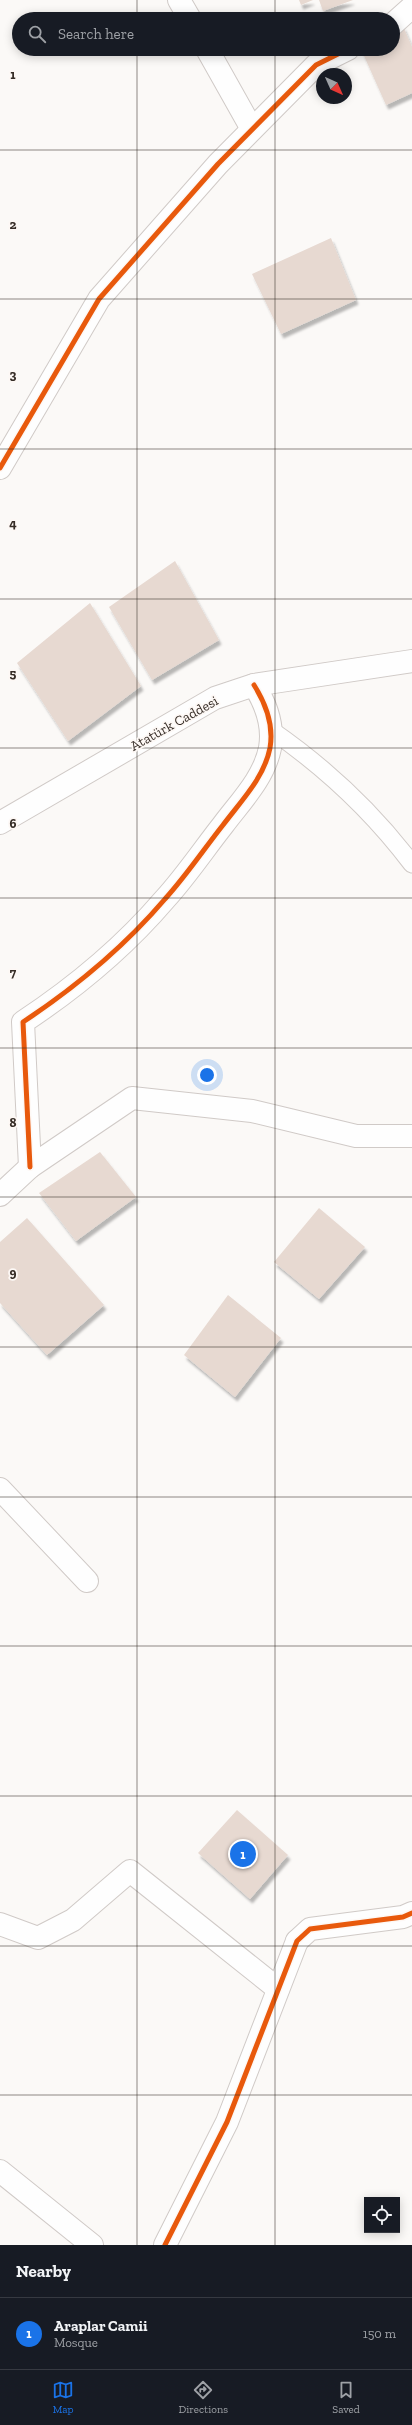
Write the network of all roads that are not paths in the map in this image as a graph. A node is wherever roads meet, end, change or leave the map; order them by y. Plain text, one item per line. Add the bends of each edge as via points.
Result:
1 (179, 0) edge
2 (412, 7) edge
3 (186, 12) edge
4 (400, 18) edge
5 (211, 56) edge
6 (334, 56) edge
7 (252, 129) junction
8 (0, 468) edge
9 (412, 661) edge
10 (254, 685) junction
11 (271, 730) junction
12 (0, 823) edge
13 (412, 864) edge
14 (412, 1136) edge
15 (30, 1167) junction
16 (0, 1195) edge
17 (0, 1489) edge
18 (87, 1580) dead end
19 (412, 1913) edge
20 (0, 1924) edge
21 (278, 1989) junction
22 (0, 2171) edge
23 (92, 2245) edge
24 (165, 2245) edge

1 - 3 street
2 - 4 street
5 - 7 street
6 - 7 street via 316,65
7 - 8 street via 99,298
9 - 10 street, Atatürk Caddesi
10 - 11 street via 268,714
10 - 12 street, Atatürk Caddesi via 215,698
11 - 13 lane via 326,771 359,801
11 - 15 street via 266,763 258,778 166,898 137,930 91,972 23,1022
14 - 15 street via 356,1136 252,1111 132,1098
15 - 16 street
17 - 18 street
19 - 21 street via 403,1917 310,1929 297,1941
20 - 21 street via 38,1938 73,1920 130,1871
21 - 24 street via 227,2122
22 - 23 street

